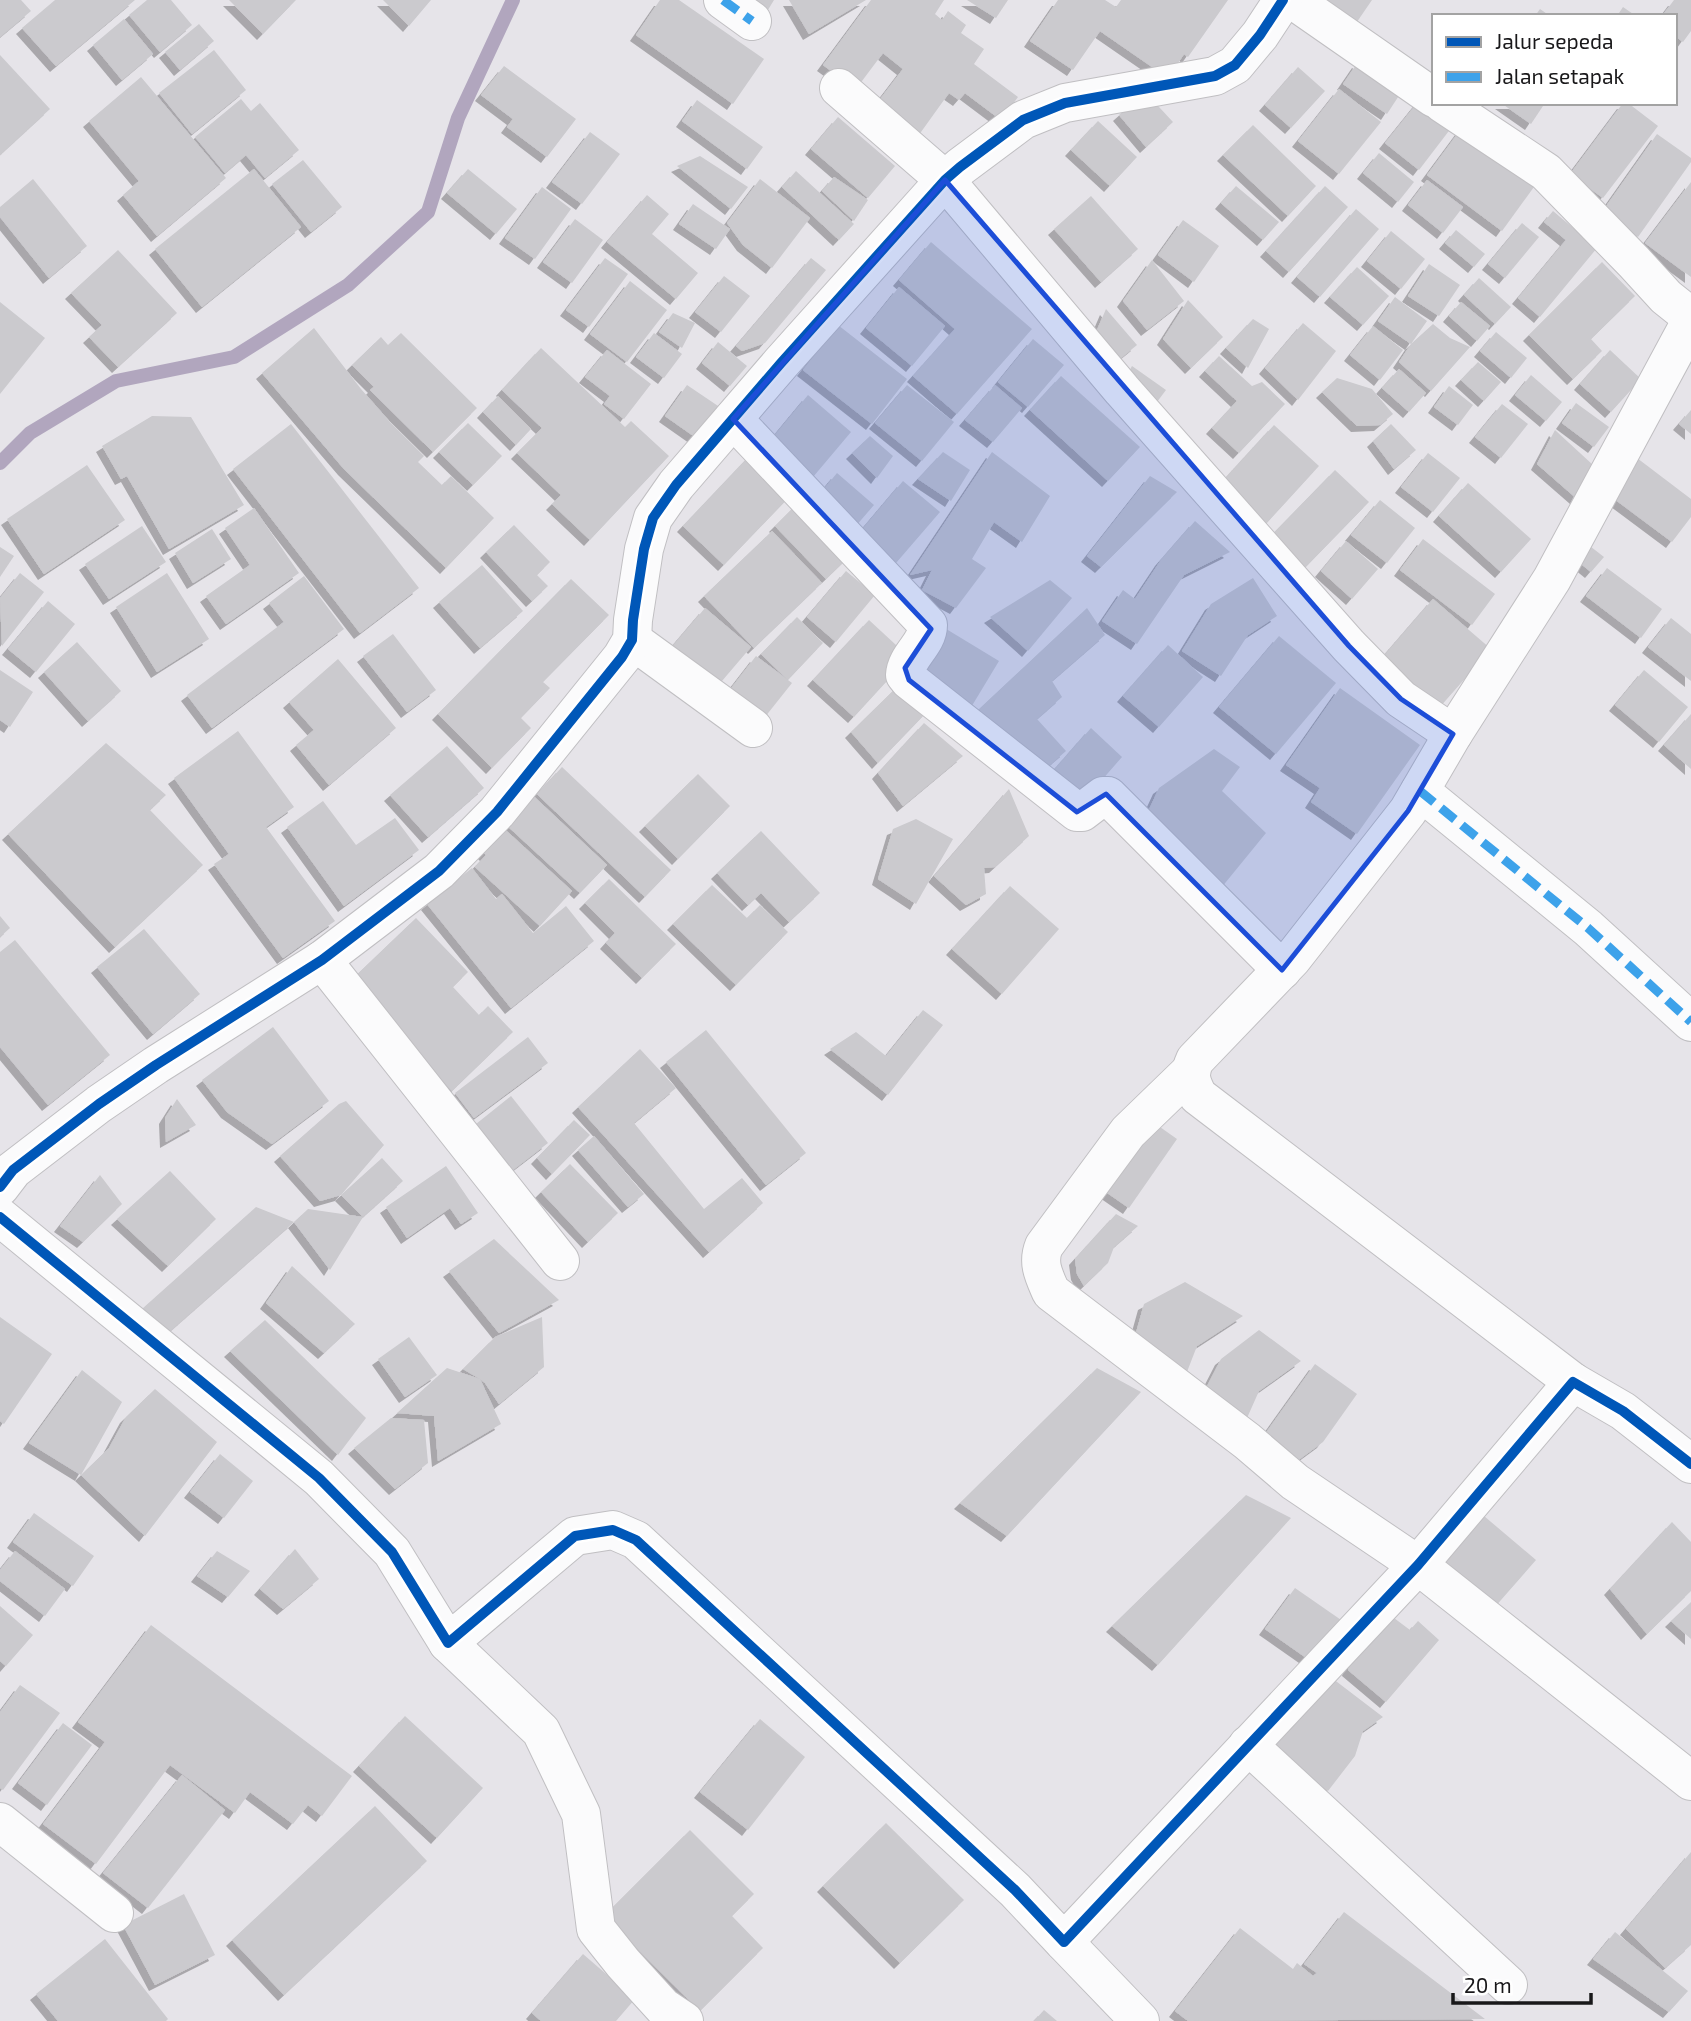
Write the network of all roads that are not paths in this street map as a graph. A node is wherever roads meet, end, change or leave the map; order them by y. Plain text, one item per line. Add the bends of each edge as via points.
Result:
1 (1283, 0) edge
2 (1293, 0) edge
3 (839, 88) dead end
4 (1432, 97) edge
5 (1445, 105) edge
6 (945, 180) junction
7 (1691, 319) edge
8 (733, 419) junction
9 (632, 640) junction
10 (753, 729) dead end
11 (1453, 734) junction
12 (1420, 791) junction
13 (322, 960) junction
14 (1282, 970) junction
15 (1691, 1022) edge
16 (1190, 1072) junction
17 (0, 1187) edge
18 (0, 1217) edge
19 (560, 1261) dead end
20 (1573, 1382) junction
21 (1691, 1464) edge
22 (1418, 1564) junction
23 (448, 1643) junction
24 (1248, 1745) junction
25 (1691, 1781) edge
26 (0, 1822) edge
27 (114, 1913) dead end
28 (1065, 1942) junction
29 (1508, 1985) dead end
30 (684, 2021) edge
31 (1140, 2021) edge

1 - 6 street via 1235,65 1215,76 1065,103 1023,120
2 - 4 street
3 - 6 street
5 - 7 street via 1546,172
6 - 8 street
6 - 11 street via 1122,390 1349,646 1401,699
7 - 11 street via 1552,579
8 - 9 street via 653,518 641,562
8 - 14 street via 928,625 905,668 909,680 1077,812 1108,796
9 - 10 street
9 - 13 street via 497,812 439,871
11 - 12 street
12 - 14 street
12 - 15 street via 1588,928
13 - 17 street via 99,1104 13,1170
13 - 19 street
14 - 16 street via 1195,1060
16 - 20 street via 1198,1096
16 - 22 street via 1128,1132 1044,1247 1042,1271 1051,1292 1295,1482
18 - 23 street via 319,1478 392,1552
20 - 21 street via 1623,1411
20 - 22 street
22 - 24 street
22 - 25 street
23 - 28 street via 575,1536 613,1530 636,1541
23 - 30 street via 541,1731 581,1814 596,1929 663,2007
24 - 28 street
24 - 29 street
26 - 27 street
28 - 31 street

